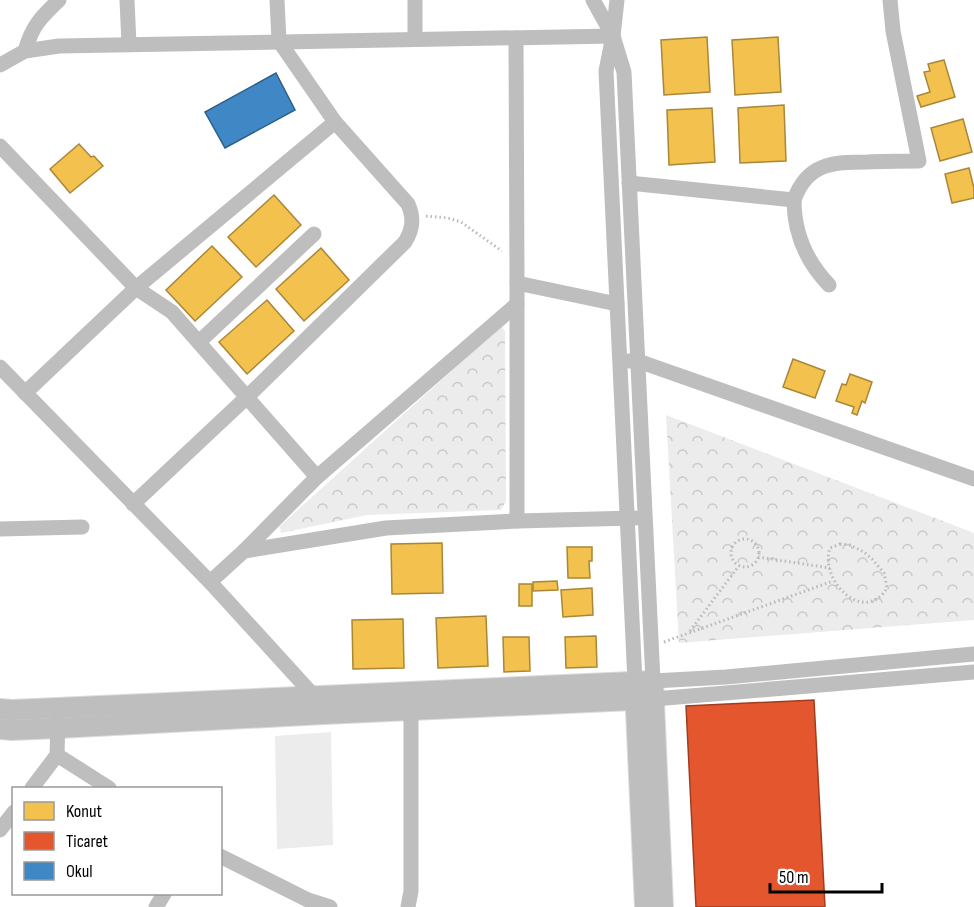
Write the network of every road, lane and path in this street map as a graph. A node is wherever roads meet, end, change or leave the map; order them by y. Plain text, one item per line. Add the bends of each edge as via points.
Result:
1 (59, 0) edge
2 (127, 0) edge
3 (277, 0) edge
4 (415, 0) edge
5 (593, 0) edge
6 (617, 0) edge
7 (890, 0) edge
8 (614, 36) junction
9 (516, 38) junction
10 (415, 39) junction
11 (279, 41) junction
12 (129, 44) junction
13 (25, 51) junction
14 (0, 65) edge
15 (335, 122) junction
16 (0, 146) edge
17 (629, 183) junction
18 (794, 200) junction
19 (412, 216) junction
20 (314, 234) dead end
21 (517, 262) junction
22 (518, 283) junction
23 (829, 285) dead end
24 (136, 288) junction
25 (517, 304) junction
26 (617, 304) junction
27 (199, 342) junction
28 (638, 361) junction
29 (620, 362) junction
30 (0, 367) edge
31 (25, 393) junction
32 (247, 397) junction
33 (317, 477) junction
34 (974, 479) edge
35 (133, 504) junction
36 (627, 518) junction
37 (645, 518) junction
38 (517, 521) junction
39 (82, 527) dead end
40 (0, 529) edge
41 (244, 551) junction
42 (759, 557) junction
43 (739, 566) junction
44 (830, 567) junction
45 (833, 581) junction
46 (210, 582) junction
47 (689, 633) junction
48 (651, 647) junction
49 (974, 654) edge
50 (974, 672) edge
51 (644, 691) junction
52 (314, 696) junction
53 (57, 708) junction
54 (0, 709) edge
55 (411, 710) junction
56 (324, 714) junction
57 (58, 728) junction
58 (0, 729) edge
59 (57, 755) junction
60 (33, 787) edge
61 (106, 787) edge
62 (12, 815) edge
63 (0, 830) edge
64 (222, 857) edge
65 (330, 907) edge
66 (408, 907) edge
67 (645, 907) edge
68 (663, 907) edge

1 - 13 street via 36,24
2 - 12 street
3 - 11 street
4 - 10 street
5 - 8 street
6 - 8 street
7 - 18 street via 920,161 828,165 806,178
8 - 9 street
8 - 17 street via 624,72
8 - 26 street via 606,72
9 - 10 street
9 - 21 street
10 - 11 street
11 - 12 street
11 - 15 street
12 - 13 street via 59,45
13 - 14 street
15 - 19 street via 404,198
15 - 24 street
16 - 24 street
17 - 18 street
17 - 28 street
18 - 23 street via 800,240
19 - 21 path via 461,222
19 - 32 street via 405,242
20 - 27 street
21 - 22 street
22 - 25 street
22 - 26 street
24 - 27 street via 172,312
24 - 31 street
25 - 33 street
25 - 38 street
26 - 29 street
27 - 32 street
28 - 29 street
28 - 34 street
28 - 37 street
29 - 36 street
30 - 31 street
31 - 35 street
32 - 33 street
32 - 35 street
33 - 41 street
35 - 46 street
36 - 37 street
36 - 38 street
36 - 51 street
37 - 48 street
38 - 41 street via 386,528
39 - 40 street
41 - 46 street
42 - 43 path via 749,566
42 - 43 path via 753,541 740,539 732,545 730,553
42 - 44 path
43 - 47 path
44 - 45 path
44 - 45 path via 830,548 850,545 872,559 884,573 887,588 882,596 863,602 852,599
45 - 47 path
46 - 52 street
47 - 48 path
48 - 51 street
49 - 51 street via 726,677
50 - 51 street
51 - 52 main road
51 - 55 main road
51 - 67 main road
51 - 68 main road
52 - 53 main road
52 - 56 street
53 - 54 main road
53 - 57 street
55 - 56 main road
55 - 66 street
56 - 57 main road
57 - 58 main road
57 - 59 street
59 - 60 street
59 - 61 street
62 - 63 street
64 - 65 street

